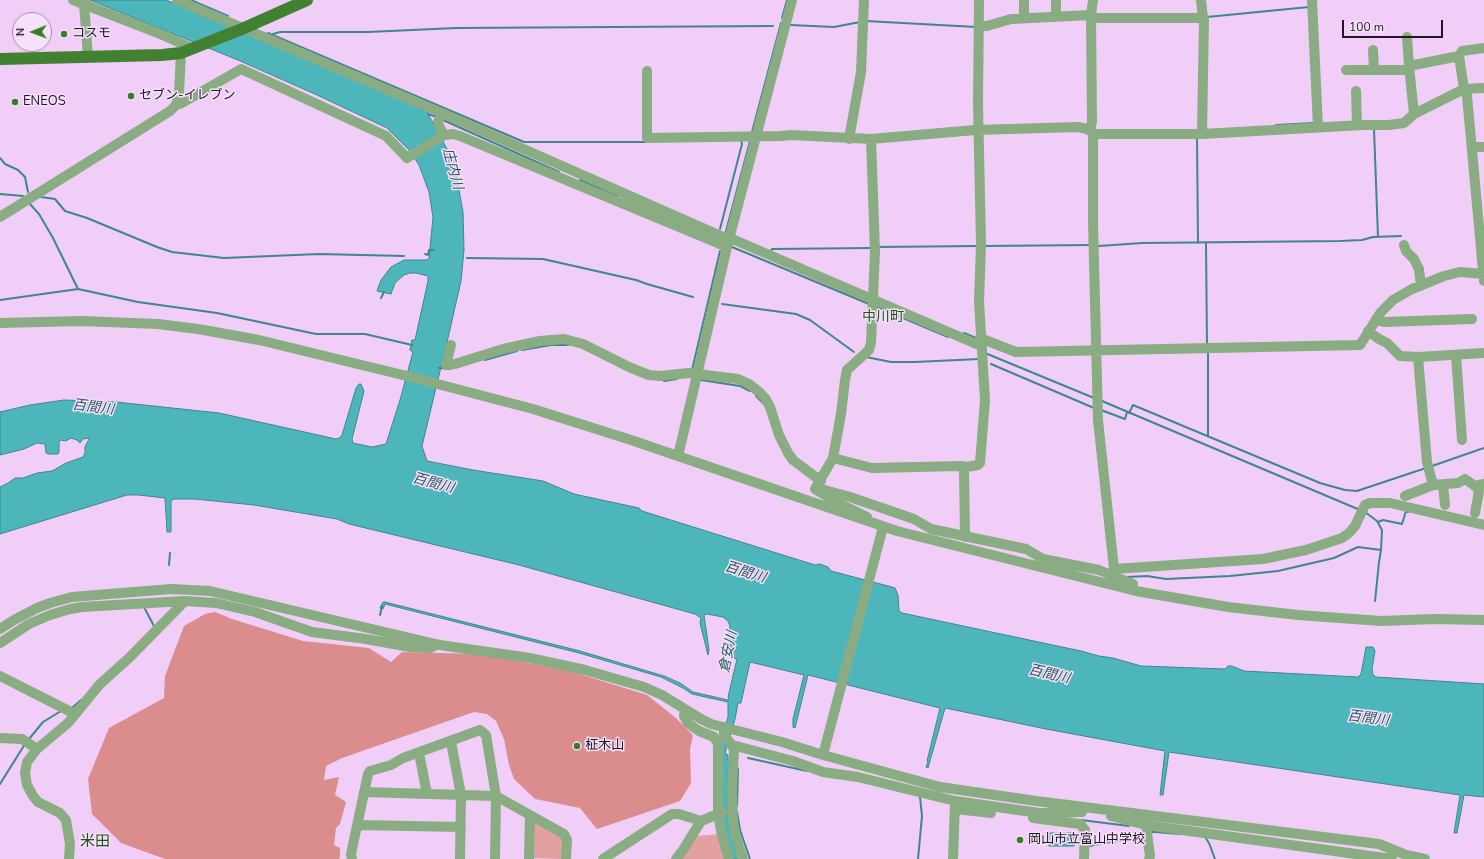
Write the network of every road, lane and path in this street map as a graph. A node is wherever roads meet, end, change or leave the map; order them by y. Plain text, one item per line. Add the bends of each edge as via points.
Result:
1 (73, 0) edge
2 (177, 0) edge
3 (307, 0) edge
4 (792, 0) edge
5 (864, 0) edge
6 (979, 0) edge
7 (1024, 0) edge
8 (1056, 0) edge
9 (1093, 0) edge
10 (1201, 0) edge
11 (1312, 0) edge
12 (85, 1) edge
13 (1056, 16) junction
14 (1091, 17) junction
15 (1203, 17) junction
16 (1024, 18) junction
17 (979, 27) junction
18 (244, 28) junction
19 (1407, 37) dead end
20 (196, 48) junction
21 (1484, 48) edge
22 (1373, 50) dead end
23 (180, 53) junction
24 (1459, 56) junction
25 (88, 57) junction
26 (0, 59) edge
27 (1409, 68) junction
28 (1346, 70) dead end
29 (1374, 70) junction
30 (647, 71) dead end
31 (1484, 88) edge
32 (1356, 91) dead end
33 (1465, 92) junction
34 (176, 105) junction
35 (1414, 114) junction
36 (440, 116) junction
37 (1357, 122) junction
38 (1318, 124) junction
39 (979, 130) junction
40 (1202, 130) junction
41 (1090, 131) junction
42 (443, 136) junction
43 (752, 137) junction
44 (849, 139) junction
45 (871, 139) junction
46 (1480, 197) edge
47 (0, 217) edge
48 (1482, 229) edge
49 (726, 243) junction
50 (1404, 245) dead end
51 (1484, 277) edge
52 (1421, 286) junction
53 (874, 301) junction
54 (1379, 320) junction
55 (1472, 320) dead end
56 (0, 323) edge
57 (1371, 333) junction
58 (451, 345) dead end
59 (981, 347) junction
60 (1096, 350) junction
61 (1484, 353) edge
62 (1456, 355) junction
63 (1418, 357) junction
64 (693, 374) junction
65 (1462, 440) dead end
66 (678, 456) junction
67 (833, 458) junction
68 (966, 467) junction
69 (818, 484) junction
70 (1438, 485) junction
71 (1480, 485) edge
72 (1405, 496) dead end
73 (1445, 505) dead end
74 (1475, 513) dead end
75 (1484, 525) edge
76 (879, 526) junction
77 (965, 534) junction
78 (1026, 550) junction
79 (989, 555) junction
80 (1113, 572) junction
81 (1154, 594) junction
82 (185, 601) junction
83 (1484, 620) edge
84 (0, 629) edge
85 (0, 643) edge
86 (440, 644) junction
87 (0, 676) edge
88 (685, 709) junction
89 (75, 714) junction
90 (724, 727) junction
91 (0, 738) edge
92 (451, 742) junction
93 (732, 745) junction
94 (37, 749) junction
95 (419, 753) junction
96 (823, 755) junction
97 (364, 792) junction
98 (427, 794) junction
99 (461, 795) junction
100 (496, 796) junction
101 (955, 805) junction
102 (1095, 809) junction
103 (732, 810) junction
104 (530, 815) junction
105 (1039, 816) junction
106 (719, 817) junction
107 (701, 821) junction
108 (357, 825) junction
109 (460, 827) junction
110 (1147, 832) junction
111 (69, 859) edge
112 (352, 859) edge
113 (460, 859) edge
114 (495, 859) edge
115 (529, 859) edge
116 (566, 859) edge
117 (603, 859) edge
118 (676, 859) edge
119 (729, 859) edge
120 (743, 859) edge
121 (953, 859) edge
122 (1084, 859) edge
123 (1149, 859) edge
124 (1392, 859) edge
125 (1425, 859) edge

1 - 12 street
2 - 18 street
3 - 18 main road
4 - 43 street
5 - 44 street via 861,72
6 - 17 street
7 - 16 street
8 - 13 street
9 - 14 street
10 - 15 street
11 - 38 street
12 - 20 street
12 - 25 street
13 - 14 street
13 - 16 street
14 - 15 street
14 - 41 street
15 - 40 street
16 - 17 street
17 - 39 street
18 - 20 main road
18 - 36 street
19 - 27 street
20 - 23 main road
21 - 24 street via 1462,51
22 - 29 street
23 - 25 main road
23 - 34 street via 179,93
24 - 27 street
24 - 33 street
25 - 26 main road
27 - 29 street
27 - 35 street
28 - 29 street
30 - 43 street via 647,138
31 - 33 street
32 - 37 street
33 - 35 street
33 - 46 street
34 - 42 street via 182,104 241,69 386,136 407,158
34 - 47 street
35 - 37 street via 1401,124
36 - 42 street via 439,126
36 - 49 street via 721,236
37 - 38 street
38 - 40 street
39 - 41 street via 1078,126
39 - 45 street
39 - 59 street
40 - 41 street
41 - 60 street
42 - 49 street via 453,134 467,138
43 - 44 street via 798,135
43 - 49 street
44 - 45 street
45 - 53 street
46 - 48 street
48 - 51 street
49 - 53 street
49 - 64 street
50 - 52 street via 1420,270
51 - 52 street via 1460,272
52 - 54 street via 1393,300 1381,312
53 - 59 street
53 - 67 street via 870,350 847,370
54 - 55 street
54 - 57 street
56 - 66 street via 74,321 158,324 259,340 533,409
57 - 60 street via 1360,345
57 - 63 street via 1387,343 1400,356
58 - 64 street via 446,365 525,344 564,339 583,344 649,375
59 - 60 street via 1016,352
59 - 68 street via 985,400 980,463
60 - 80 street via 1102,462
61 - 62 street
62 - 63 street
62 - 65 street
63 - 70 street via 1428,467
64 - 66 street
64 - 69 street via 738,379 758,391 770,407 788,453
66 - 76 street
67 - 68 street via 872,468
67 - 69 street
68 - 77 street
69 - 76 street via 815,489 866,516
69 - 77 street via 914,519 931,529
70 - 71 street via 1458,484 1464,479
70 - 72 street
70 - 73 street
71 - 74 street
75 - 80 street via 1390,503 1370,503 1362,511 1355,526 1342,538 1290,554
76 - 79 street
76 - 96 street via 880,541
77 - 78 street
78 - 79 street via 1018,553 993,551
78 - 80 street via 1044,559
79 - 81 street
80 - 81 street via 1128,583 1146,588
81 - 83 street via 1228,607 1298,615 1381,621
82 - 85 street via 70,609 29,624
82 - 86 street via 216,603 255,612 312,632 410,647 430,648
82 - 89 street via 100,684
84 - 86 street via 37,608 72,597 182,589 225,594
86 - 88 street via 530,658 585,670 644,687
87 - 89 street
88 - 90 street via 701,720
88 - 106 street via 684,716 688,723 714,737 718,744
89 - 94 street
90 - 93 street via 724,735
90 - 96 street
91 - 94 street via 20,739
92 - 95 street
92 - 99 street
92 - 100 street via 480,730 486,735
93 - 101 street via 793,761 823,772 858,778
93 - 103 street
94 - 111 street via 27,762 27,785 38,802 60,813 66,820 70,844
95 - 97 street via 370,771
95 - 98 street
96 - 102 street via 940,787
97 - 98 street
97 - 108 street
98 - 99 street
99 - 100 street
99 - 109 street
100 - 104 street
100 - 114 street
101 - 105 street
101 - 121 street
102 - 105 street
102 - 110 street via 1098,813
102 - 125 street via 1379,844 1406,855
103 - 106 street
103 - 120 street via 735,834
104 - 115 street
104 - 116 street via 564,834 567,840
105 - 122 street via 1080,824 1084,830
106 - 107 street
106 - 119 street
107 - 117 street via 672,814
107 - 118 street
108 - 109 street
108 - 112 street
109 - 113 street
110 - 123 street
110 - 124 street

